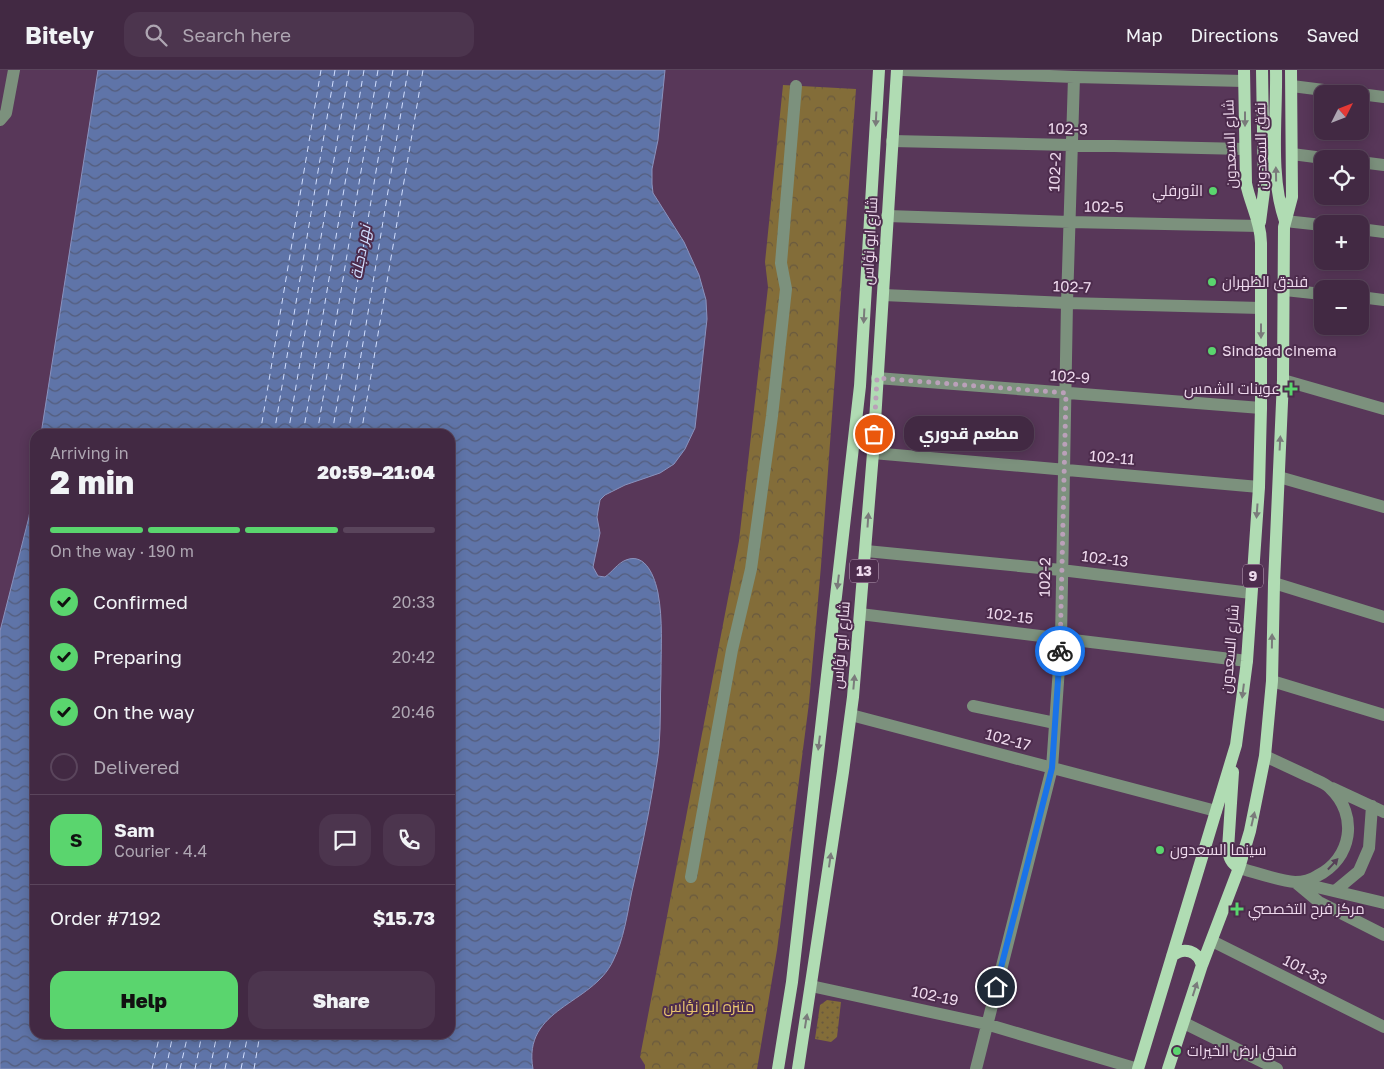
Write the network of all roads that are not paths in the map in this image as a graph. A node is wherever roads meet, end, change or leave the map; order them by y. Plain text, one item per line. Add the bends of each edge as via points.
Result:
1 (14, 70) edge
2 (879, 70) edge
3 (897, 70) edge
4 (903, 70) edge
5 (1262, 70) edge
6 (1276, 70) edge
7 (1291, 70) edge
8 (1244, 75) edge
9 (1074, 77) junction
10 (796, 86) dead end
11 (1292, 86) junction
12 (1314, 89) edge
13 (1369, 95) edge
14 (1384, 97) edge
15 (0, 120) edge
16 (892, 141) junction
17 (1072, 146) junction
18 (1245, 149) junction
19 (1292, 154) junction
20 (1314, 157) edge
21 (1369, 163) edge
22 (1384, 165) edge
23 (887, 216) junction
24 (1285, 221) junction
25 (1070, 222) junction
26 (1314, 224) edge
27 (1260, 226) junction
28 (1369, 230) edge
29 (1384, 232) edge
30 (1285, 290) junction
31 (1314, 293) edge
32 (883, 295) junction
33 (1369, 299) edge
34 (1384, 300) edge
35 (1067, 303) junction
36 (1261, 308) junction
37 (877, 378) junction
38 (1283, 380) junction
39 (1066, 393) junction
40 (1261, 408) junction
41 (1384, 409) edge
42 (873, 453) junction
43 (1064, 470) junction
44 (1279, 476) junction
45 (1259, 487) junction
46 (1384, 507) edge
47 (866, 551) junction
48 (1061, 570) junction
49 (1274, 583) junction
50 (1252, 593) junction
51 (860, 614) junction
52 (1384, 617) edge
53 (1061, 638) junction
54 (1247, 661) junction
55 (1272, 681) junction
56 (972, 706) dead end
57 (851, 715) junction
58 (1384, 715) edge
59 (1055, 723) junction
60 (1236, 744) junction
61 (1265, 756) junction
62 (1052, 768) junction
63 (1329, 786) junction
64 (1372, 806) junction
65 (1216, 811) junction
66 (1384, 812) edge
67 (1239, 868) junction
68 (691, 877) dead end
69 (1295, 882) junction
70 (1336, 891) junction
71 (1384, 903) edge
72 (1384, 935) edge
73 (1212, 942) junction
74 (1172, 956) junction
75 (1202, 965) junction
76 (811, 986) junction
77 (1184, 1023) junction
78 (986, 1024) junction
79 (1384, 1028) edge
80 (778, 1069) edge
81 (798, 1069) edge
82 (976, 1069) edge
83 (1138, 1069) edge
84 (1168, 1069) edge
85 (1277, 1069) edge

1 - 15 street via 6,112
2 -> 80 main road, شارع ابو نؤاس / 13 via 860,386 792,982
3 - 16 main road, شارع ابو نؤاس / 13
4 - 9 street
5 - 27 main road, نفق السعدون via 1264,191
24 -> 6 main road, نفق السعدون via 1276,179
7 - 11 main road, 9
8 - 9 street
8 -> 18 main road, شارع السعدون / 9
9 - 17 street, 102-2
10 - 68 street via 781,263 786,289 772,416 751,569 732,650
11 - 12 street
11 - 19 main road, 9
13 - 14 street
16 - 17 street, 102-3
16 - 23 main road, شارع ابو نؤاس / 13
17 - 18 street, 102-3
17 - 25 street, 102-2
18 - 27 main road, شارع السعدون / 9 via 1248,192
19 - 20 street
19 - 24 main road, 9 via 1292,203
21 - 22 street
23 - 25 street, 102-5
23 - 32 main road, شارع ابو نؤاس / 13
24 - 26 street
24 - 30 main road, 9
25 - 27 street, 102-5
25 - 35 street, 102-2
27 - 36 main road, شارع السعدون / 9
28 - 29 street
30 - 31 street
30 - 38 main road, 9
32 - 35 street, 102-7
32 - 37 main road, شارع ابو نؤاس / 13
33 - 34 street
35 - 36 street, 102-7
35 - 39 street, 102-2
36 -> 40 main road, شارع السعدون / 9
37 - 39 street, 102-9
37 - 42 main road, شارع ابو نؤاس / 13
38 - 41 street
44 -> 38 main road, 9
39 - 40 street, 102-9
39 - 43 street, 102-2
40 - 45 main road, شارع السعدون / 9
42 - 43 street, 102-11
47 -> 42 main road, شارع ابو نؤاس / 13
43 - 45 street, 102-11
43 - 48 street, 102-2
44 - 46 street
44 - 49 main road, 9
45 -> 50 main road, شارع السعدون / 9
47 - 48 street, 102-13
47 - 51 main road, شارع ابو نؤاس / 13
48 - 50 street, 102-13
48 - 53 street, 102-2
49 - 52 street
55 -> 49 main road, 9
50 - 54 main road, شارع السعدون / 9
51 - 53 street, 102-15
57 -> 51 main road, شارع ابو نؤاس / 13
53 - 54 street, 102-15
53 - 59 street, 102-2
54 -> 60 main road, شارع السعدون / 9
55 - 58 street
55 - 61 main road, 9
56 - 59 street
57 - 62 street, 102-17
76 -> 57 main road, شارع ابو نؤاس / 13
59 - 62 street, 102-2
60 - 65 main road, شارع السعدون / 9
60 - 67 main road via 1227,839 1229,858
61 - 63 street
67 -> 61 main road, 9 via 1250,832
62 - 65 street, 102-17
62 - 78 street, 102-2
63 - 64 street
69 -> 63 street via 1326,872 1338,861 1346,846 1347,814
64 - 66 street
64 - 70 street via 1369,848 1359,871
65 - 74 main road, شارع السعدون / 9
67 - 69 street
67 - 73 main road, 9
69 - 70 street
69 - 72 street via 1319,902
70 - 71 street
73 - 75 main road, 9
73 - 79 street, 101-33
74 - 75 main road via 1181,950 1190,951 1198,956
74 - 83 main road, شارع السعدون / 9
77 -> 75 main road, 9
76 - 78 street, 102-19
81 -> 76 main road, شارع ابو نؤاس / 13
77 - 84 main road, 9
77 - 85 street
78 - 82 street, 102-2
78 - 83 street, 102-19

